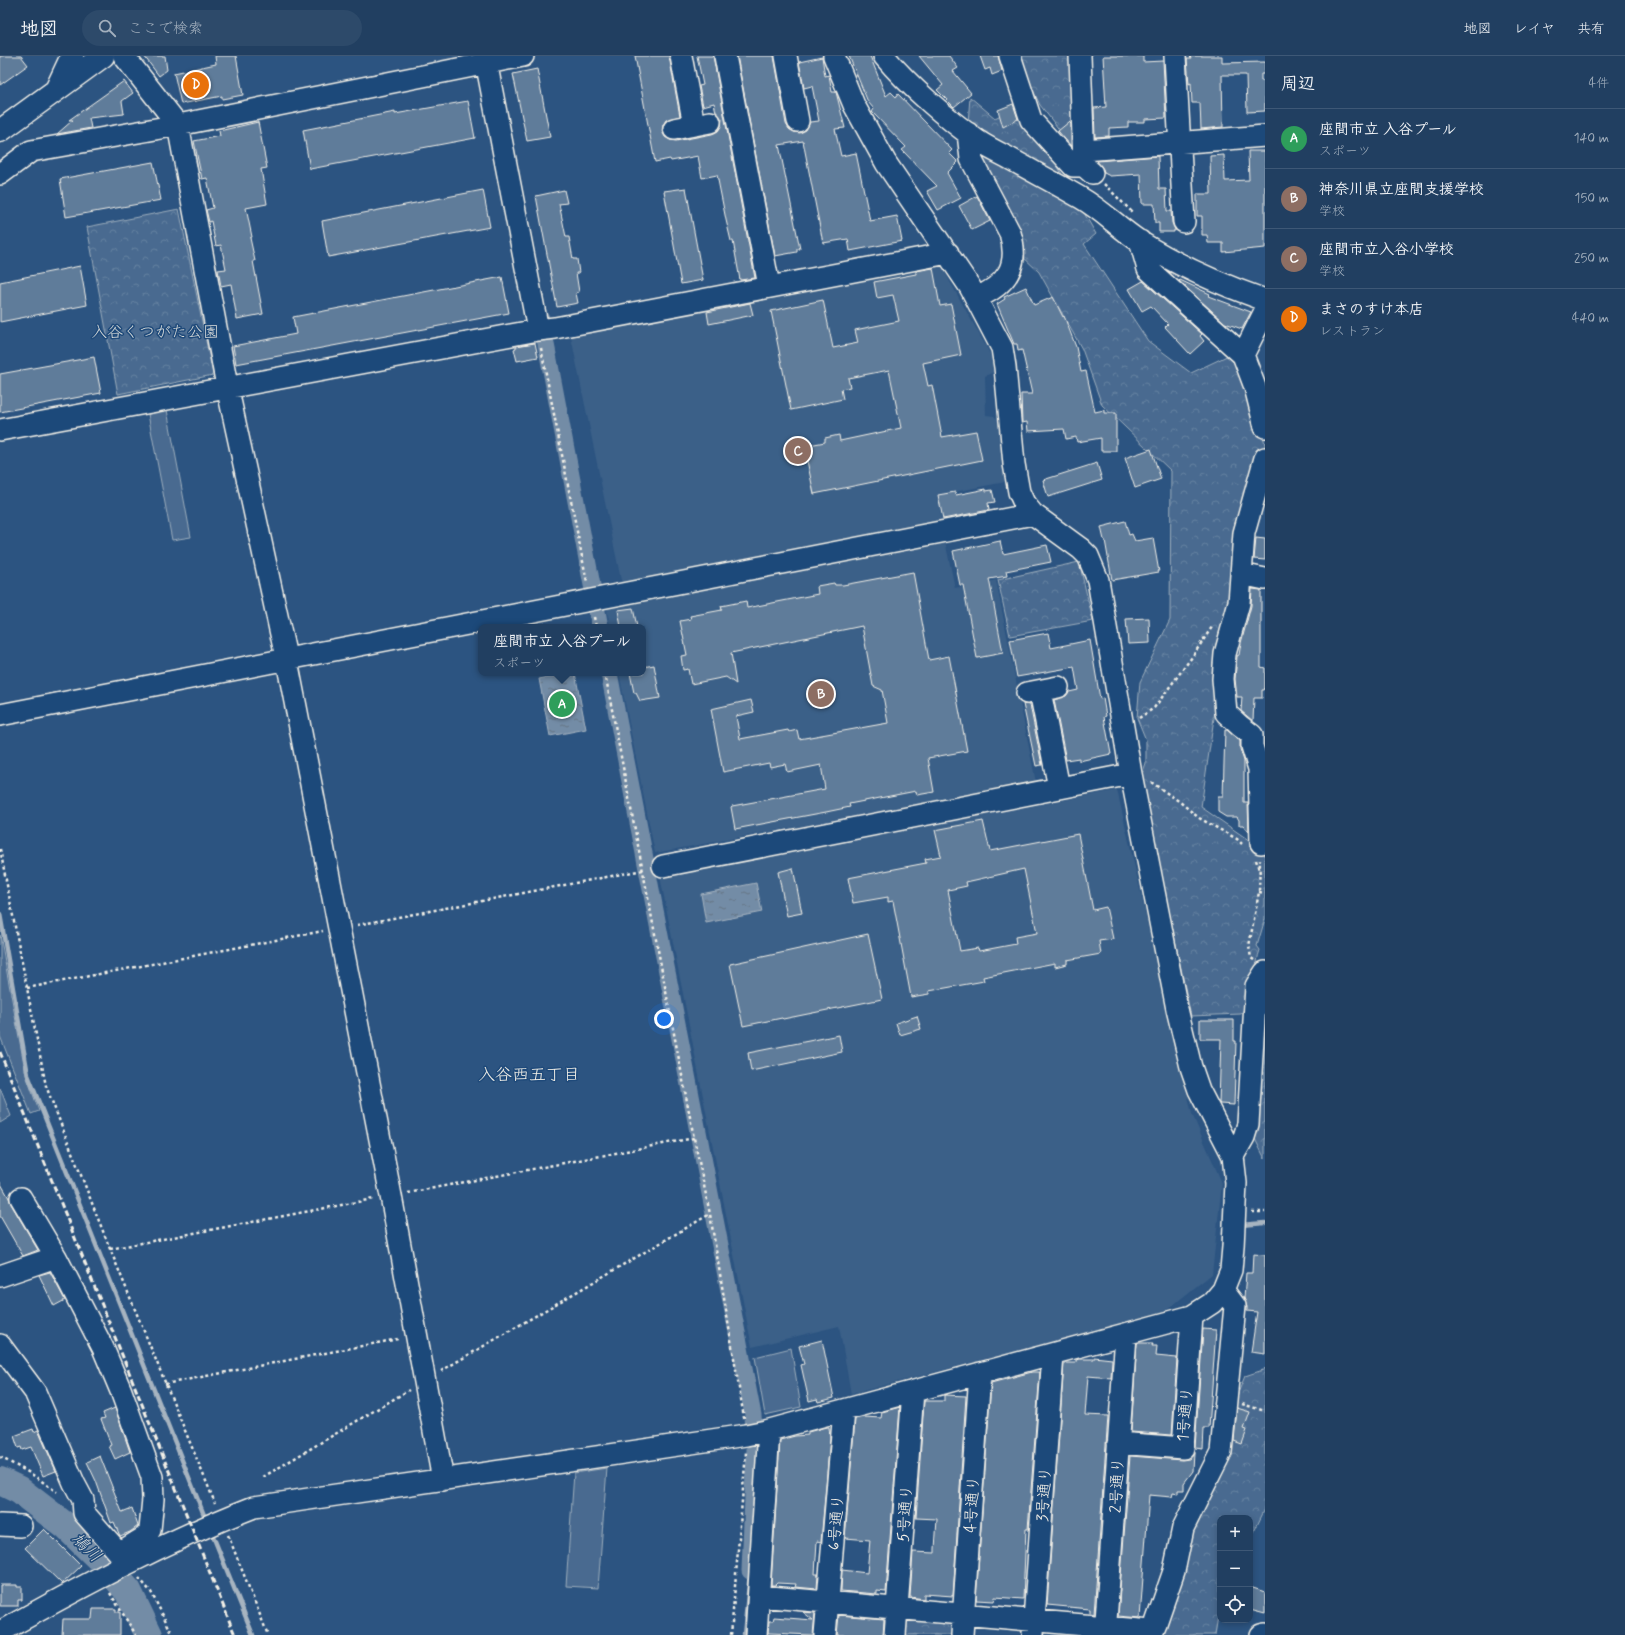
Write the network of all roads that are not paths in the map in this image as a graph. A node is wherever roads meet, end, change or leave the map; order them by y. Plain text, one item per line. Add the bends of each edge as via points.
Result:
1 (72, 56) edge
2 (103, 56) edge
3 (124, 56) edge
4 (681, 56) edge
5 (725, 56) edge
6 (786, 56) edge
7 (834, 56) edge
8 (884, 56) edge
9 (1010, 56) edge
10 (1080, 56) edge
11 (1175, 56) edge
12 (498, 59) edge
13 (54, 92) junction
14 (798, 121) dead end
15 (178, 124) junction
16 (674, 129) dead end
17 (0, 131) edge
18 (968, 133) junction
19 (1265, 136) edge
20 (1179, 142) junction
21 (1086, 163) junction
22 (0, 174) edge
23 (1184, 222) dead end
24 (1140, 241) junction
25 (948, 253) junction
26 (769, 286) junction
27 (976, 298) junction
28 (1265, 300) edge
29 (1265, 311) edge
30 (544, 329) junction
31 (1243, 355) junction
32 (228, 386) junction
33 (1265, 427) edge
34 (0, 430) edge
35 (1265, 458) edge
36 (1033, 514) junction
37 (1241, 574) junction
38 (1265, 579) edge
39 (286, 659) junction
40 (1042, 690) dead end
41 (0, 715) edge
42 (1131, 774) junction
43 (1059, 788) junction
44 (1254, 849) road end
45 (650, 868) road end
46 (1265, 973) edge
47 (1233, 1156) junction
48 (21, 1198) dead end
49 (56, 1257) junction
50 (0, 1276) edge
51 (1229, 1298) junction
52 (1192, 1316) junction
53 (1126, 1335) junction
54 (0, 1345) edge
55 (1054, 1354) junction
56 (980, 1373) junction
57 (913, 1391) junction
58 (844, 1410) junction
59 (755, 1436) junction
60 (1118, 1443) junction
61 (444, 1480) junction
62 (0, 1525) edge
63 (21, 1526) dead end
64 (124, 1561) junction
65 (759, 1596) junction
66 (828, 1602) junction
67 (897, 1609) junction
68 (964, 1614) junction
69 (1033, 1628) edge
70 (1106, 1631) edge
71 (0, 1632) edge
72 (1151, 1633) edge
73 (1265, 1634) edge
74 (756, 1635) edge
75 (826, 1635) edge
76 (896, 1635) edge
77 (962, 1635) edge
78 (1261, 1635) edge

1 - 13 main road
2 - 13 main road
3 - 15 street
4 - 16 street via 702,124
5 - 26 street
6 - 14 street
7 - 25 street via 854,105 886,163
8 - 18 street via 944,114
9 - 21 street via 1031,120 1073,166
10 - 21 street
11 - 20 street
12 - 15 street
12 - 30 street
13 - 17 main road
15 - 22 street via 31,151
15 - 32 street
18 - 24 street via 1081,198
18 - 27 street via 971,159 1010,233 1014,246 1011,268 1004,282
19 - 20 street
20 - 21 street
20 - 23 street
24 - 28 street via 1182,265
24 - 31 street via 1148,269
25 - 26 street
25 - 27 street
26 - 30 street
27 - 36 street via 1002,348 1016,477 1024,503
29 - 31 street
30 - 32 street
31 - 33 street via 1255,387
32 - 34 street
32 - 39 street
35 - 37 street via 1244,533
36 - 39 street
36 - 42 street via 1088,556 1098,580
37 - 38 street
37 - 44 street via 1239,603 1225,654 1224,696 1226,713 1252,735 1252,746 1259,769
39 - 41 street
39 - 61 street
40 - 43 street
42 - 43 street
42 - 47 street via 1177,1009 1191,1067 1199,1090
43 - 45 street
46 - 47 street via 1256,986 1248,1124
47 - 51 street via 1236,1183
48 - 49 street
49 - 50 street
49 - 64 street via 103,1348 152,1477 150,1530
51 - 52 street via 1212,1303
51 - 72 street via 1221,1452 1183,1528 1174,1571
52 - 53 street
52 - 60 street, 1号通り via 1183,1448
53 - 55 street
53 - 60 street, 2号通り
54 - 64 street via 35,1392 83,1500 84,1513
55 - 56 street
55 - 69 street, 3号通り
56 - 57 street
56 - 68 street, 4号通り
57 - 58 street
57 - 67 street, 5号通り
58 - 59 street
58 - 66 street, 6号通り
59 - 61 street
59 - 65 street
60 - 70 street, 2号通り
61 - 64 street via 254,1507 225,1528 200,1530
62 - 63 street
64 - 71 street via 100,1578
65 - 66 street
65 - 74 street
66 - 67 street
66 - 75 street, 6号通り
67 - 68 street
67 - 76 street, 5号通り
68 - 69 street
68 - 77 street, 4号通り
69 - 70 street
70 - 72 street
73 - 78 street

